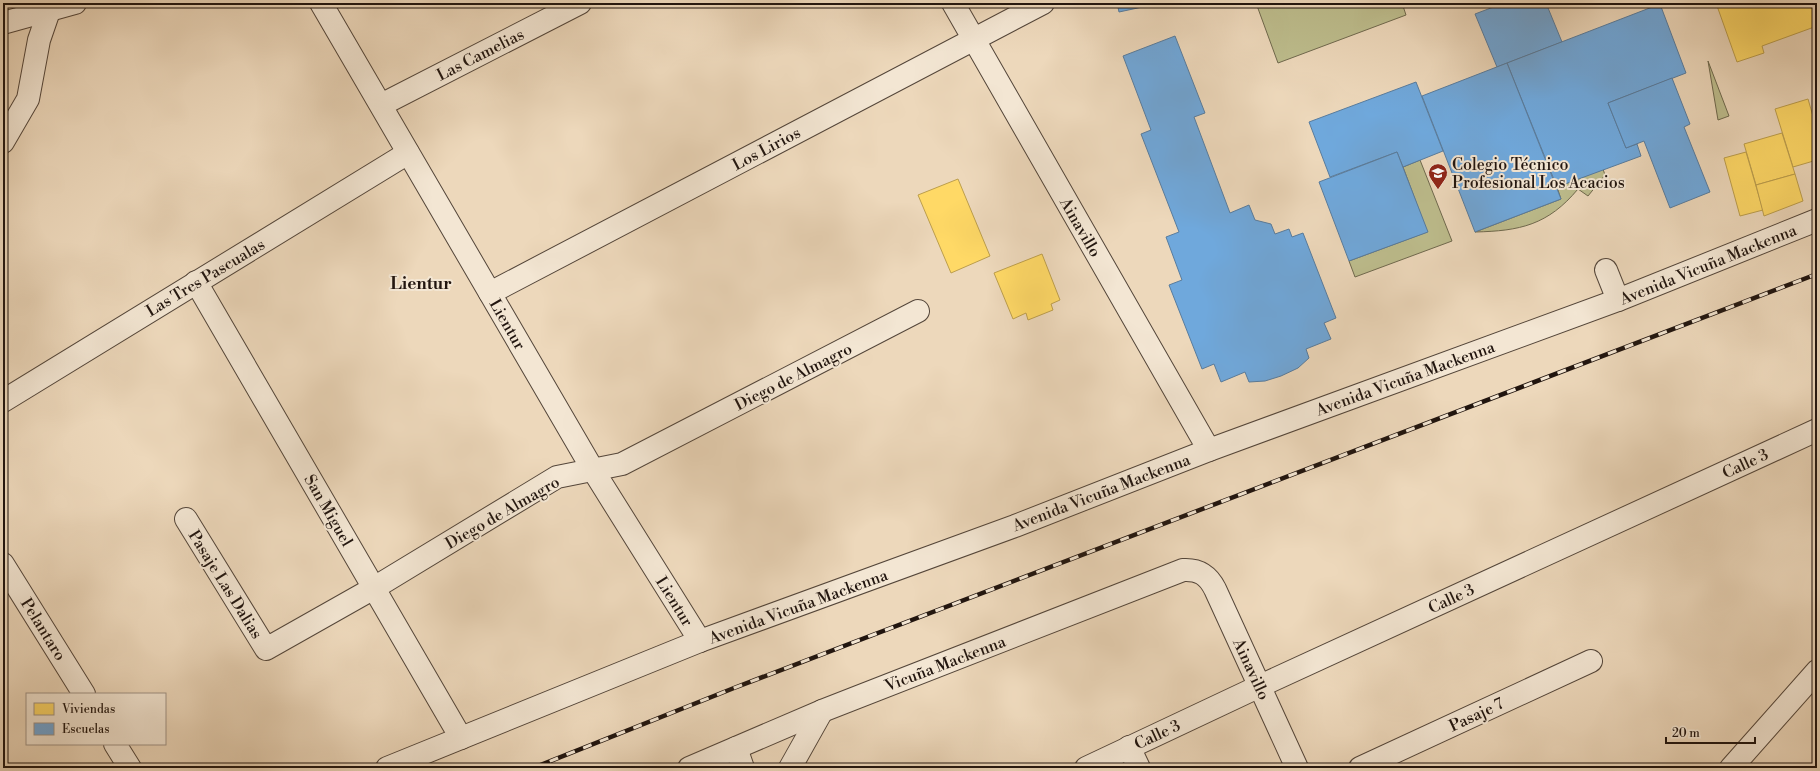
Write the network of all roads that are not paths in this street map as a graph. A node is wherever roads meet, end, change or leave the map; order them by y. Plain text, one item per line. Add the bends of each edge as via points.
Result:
1 (75, 3) edge
2 (321, 3) edge
3 (580, 3) edge
4 (953, 3) edge
5 (1043, 3) edge
6 (49, 11) junction
7 (3, 23) edge
8 (974, 39) junction
9 (381, 105) junction
10 (3, 142) edge
11 (408, 153) junction
12 (1817, 220) edge
13 (1606, 270) dead end
14 (196, 282) junction
15 (490, 293) junction
16 (1618, 300) junction
17 (918, 311) dead end
18 (3, 401) edge
19 (1817, 430) edge
20 (1209, 450) junction
21 (593, 470) junction
22 (186, 519) dead end
23 (3, 564) edge
24 (1203, 573) joint
25 (374, 588) junction
26 (700, 641) junction
27 (266, 649) joint
28 (1592, 661) dead end
29 (1817, 672) edge
30 (1260, 686) junction
31 (83, 693) edge
32 (822, 711) junction
33 (461, 738) junction
34 (116, 745) edge
35 (1129, 747) junction
36 (736, 748) junction
37 (130, 768) edge
38 (387, 768) edge
39 (689, 768) edge
40 (743, 768) edge
41 (790, 768) edge
42 (1086, 768) edge
43 (1139, 768) edge
44 (1297, 768) edge
45 (1360, 768) edge
46 (1731, 768) edge

1 - 6 street
2 - 9 street, Lientur
3 - 9 street, Las Camelias
4 - 8 street, Ainavillo
5 - 8 street, Los Lirios
6 - 7 street
6 - 10 street via 38,40 28,99
8 - 15 street, Los Lirios
8 - 20 street, Ainavillo
9 - 11 street, Lientur
11 - 14 street, Las Tres Pascualas
11 - 15 street, Lientur
12 - 16 street, Avenida Vicuña Mackenna
13 - 16 street
14 - 18 street, Las Tres Pascualas
14 - 25 street, San Miguel
15 - 21 street, Lientur
16 - 20 street, Avenida Vicuña Mackenna
17 - 21 street, Diego de Almagro via 622,464
19 - 30 street, Calle 3
20 - 26 street, Avenida Vicuña Mackenna via 1015,526
21 - 25 street, Diego de Almagro via 557,477
21 - 26 street, Lientur
22 - 27 street, Pasaje Las Dalias
23 - 31 street, Pelantaro
24 - 30 street, Ainavillo via 1211,580
24 - 32 street, Vicuña Mackenna via 1194,569 1183,570
25 - 27 street, Diego de Almagro
25 - 33 street, San Miguel
26 - 33 street, Avenida Vicuña Mackenna
28 - 45 street, Pasaje 7
29 - 46 street
30 - 35 street, Calle 3
30 - 44 street, Ainavillo
32 - 36 street, Vicuña Mackenna
32 - 41 street
33 - 38 street, Avenida Vicuña Mackenna
34 - 37 street
35 - 42 street, Calle 3
35 - 43 street
36 - 39 street, Vicuña Mackenna
36 - 40 street

